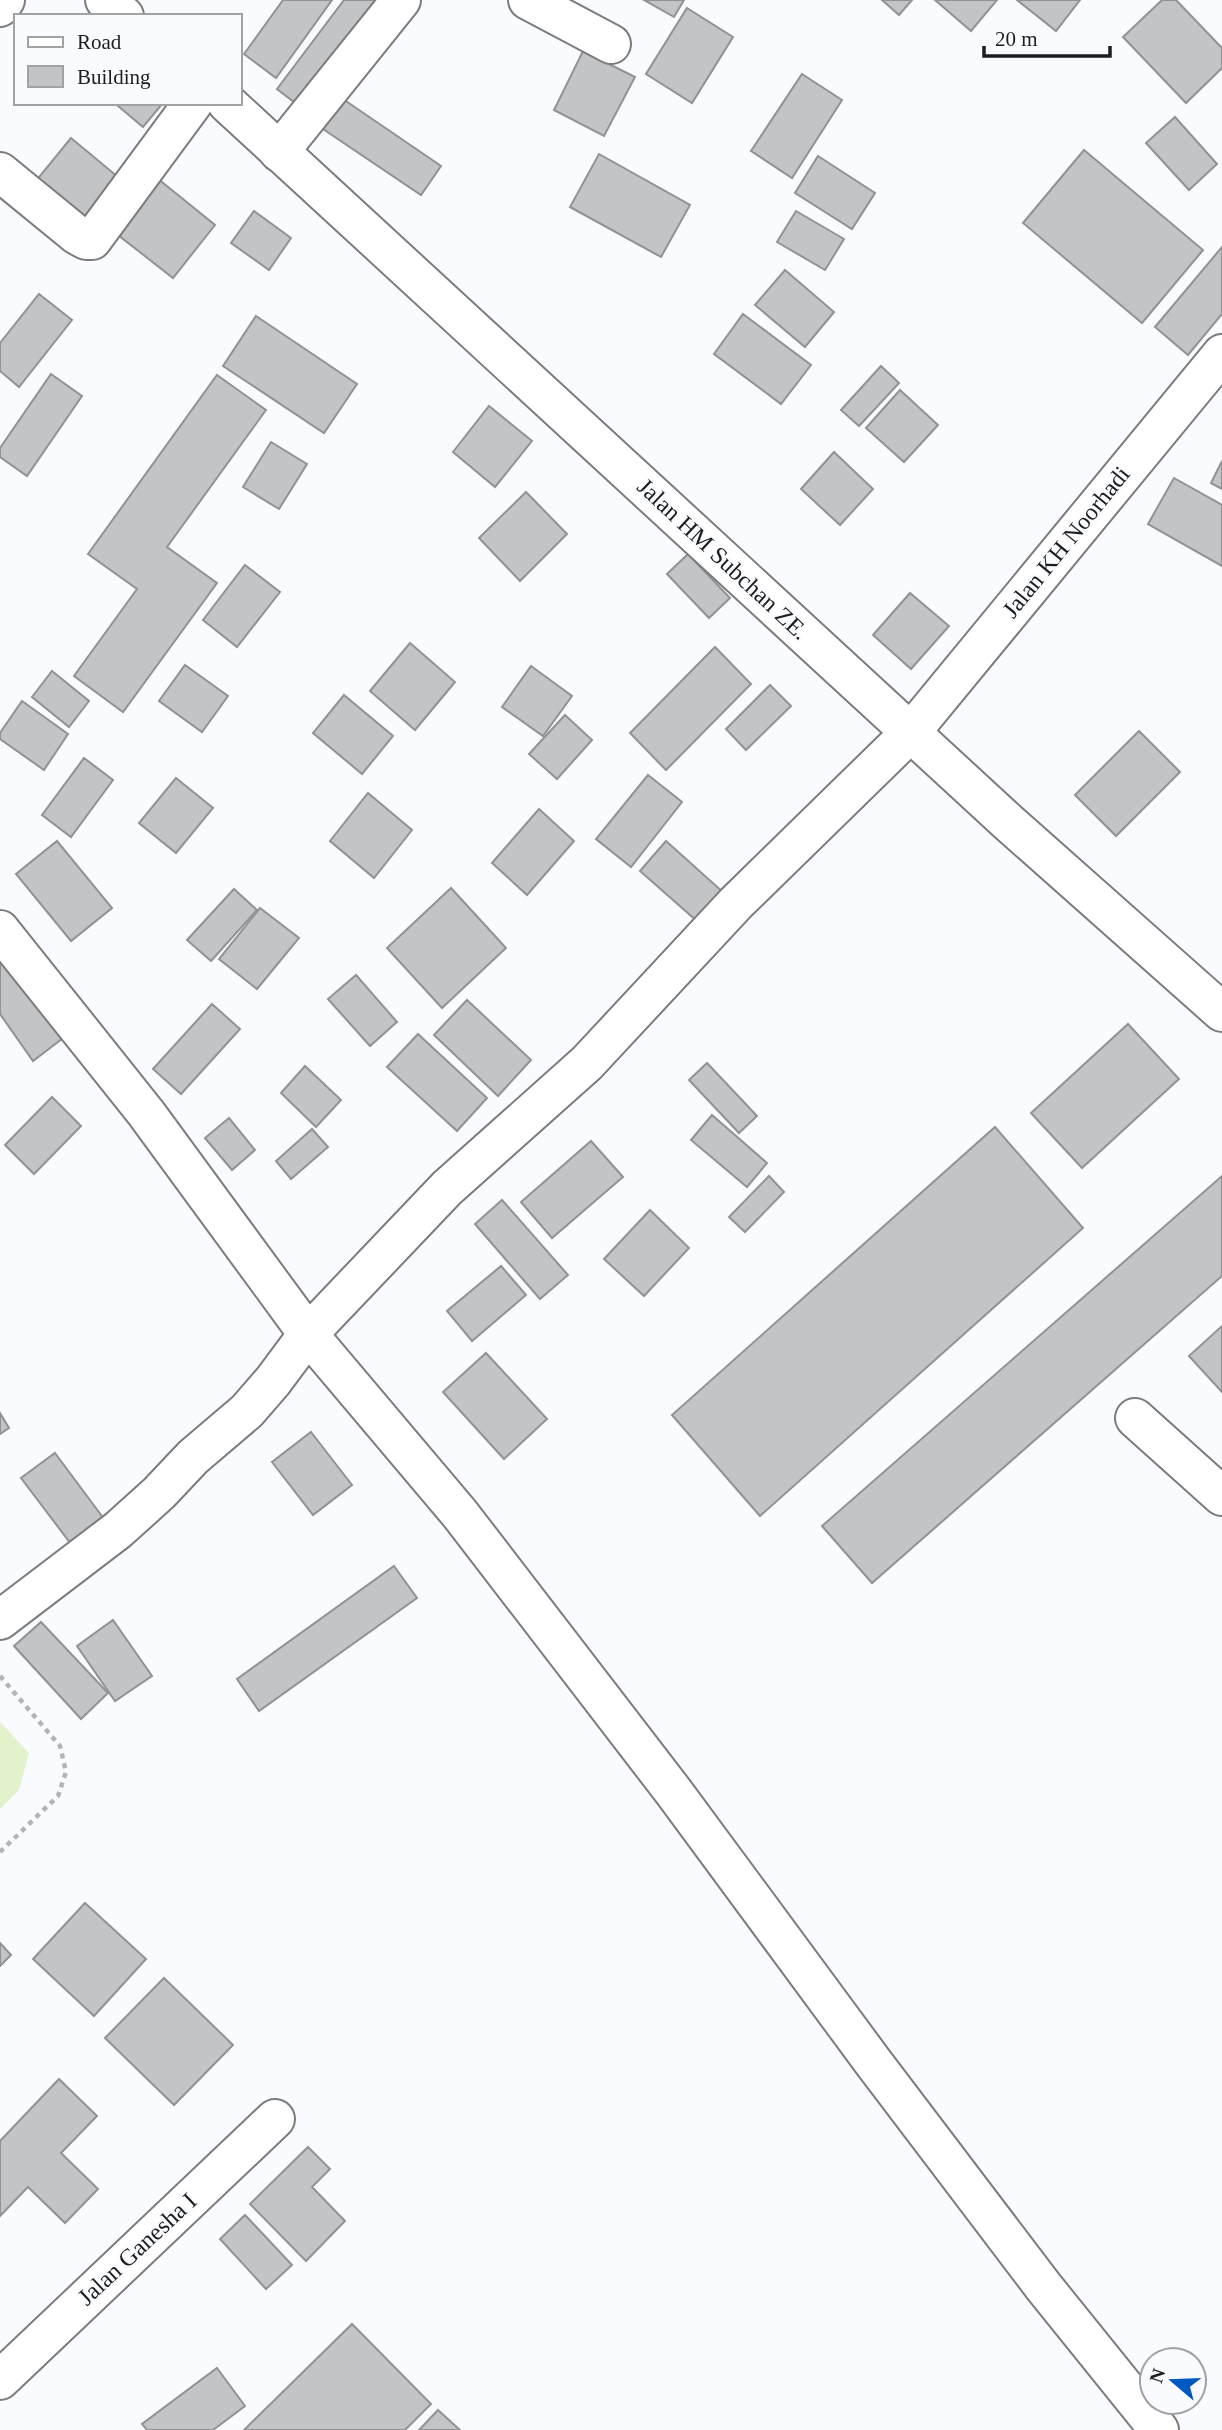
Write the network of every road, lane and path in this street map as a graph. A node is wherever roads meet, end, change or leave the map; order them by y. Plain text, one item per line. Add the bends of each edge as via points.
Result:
1 (5, 0) edge
2 (105, 0) edge
3 (401, 0) edge
4 (528, 0) edge
5 (0, 7) edge
6 (122, 14) edge
7 (611, 44) dead end
8 (192, 105) edge
9 (229, 105) edge
10 (279, 152) junction
11 (0, 172) edge
12 (1222, 354) edge
13 (911, 732) junction
14 (0, 930) edge
15 (1222, 1012) edge
16 (308, 1334) junction
17 (1135, 1418) dead end
18 (1222, 1496) edge
19 (0, 1620) edge
20 (0, 1676) edge
21 (0, 1852) edge
22 (275, 2119) dead end
23 (0, 2380) edge
24 (1159, 2430) edge

1 - 5 street
2 - 6 street
3 - 10 street
4 - 7 street
8 - 11 street via 92,240 77,235
9 - 10 street, Jalan HM Subchan ZE.
10 - 13 street, Jalan HM Subchan ZE.
12 - 13 street, Jalan KH Noorhadi
13 - 15 street, Jalan HM Subchan ZE.
13 - 16 street, Jalan KH Noorhadi via 736,903 587,1063 447,1188
14 - 16 street via 146,1113
16 - 19 street, Jalan KH Noorhadi via 247,1411 159,1493
16 - 24 street via 460,1514 1043,2286
17 - 18 street
20 - 21 path via 60,1746 66,1772 58,1796
22 - 23 street, Jalan Ganesha I

